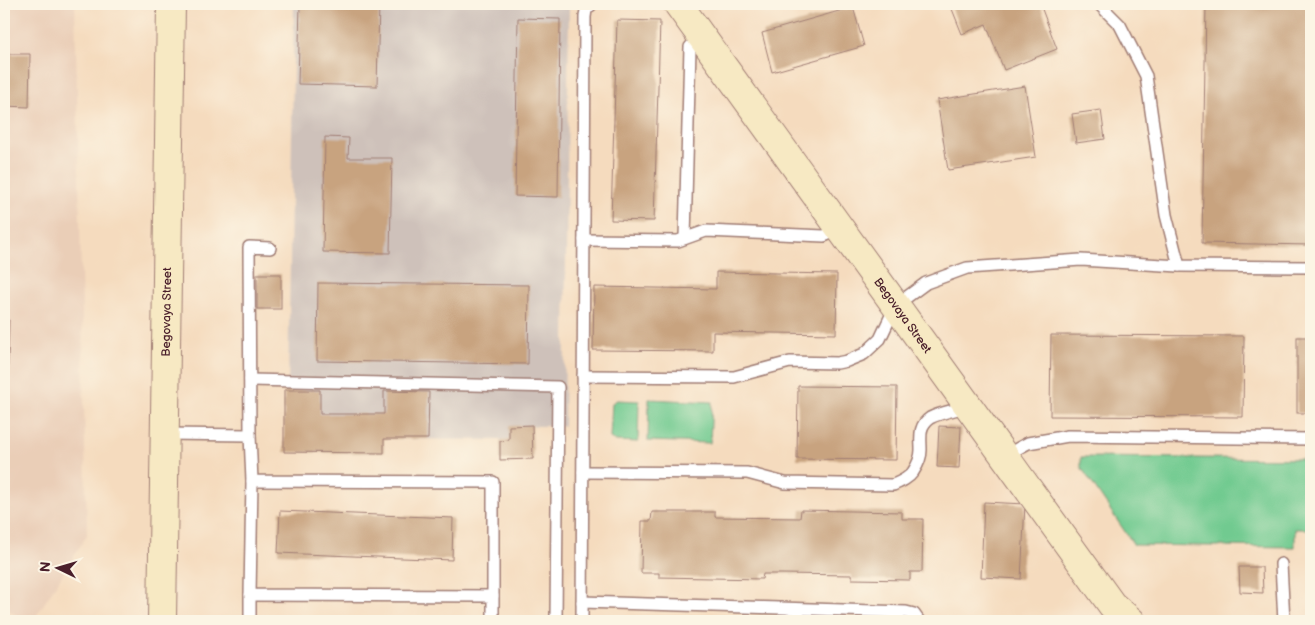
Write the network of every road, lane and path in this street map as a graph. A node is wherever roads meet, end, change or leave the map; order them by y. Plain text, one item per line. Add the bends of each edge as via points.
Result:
1 (171, 4) edge
2 (592, 4) edge
3 (678, 4) edge
4 (1099, 4) edge
5 (701, 36) junction
6 (841, 229) junction
7 (685, 238) junction
8 (584, 240) junction
9 (270, 248) dead end
10 (1179, 266) junction
11 (1311, 267) edge
12 (896, 306) junction
13 (583, 376) junction
14 (250, 380) junction
15 (968, 406) junction
16 (164, 434) junction
17 (250, 435) junction
18 (1311, 439) edge
19 (1004, 456) junction
20 (583, 472) junction
21 (252, 481) junction
22 (1282, 564) dead end
23 (250, 595) junction
24 (493, 596) junction
25 (582, 602) junction
26 (162, 621) edge
27 (250, 621) edge
28 (493, 621) edge
29 (556, 621) edge
30 (582, 621) edge
31 (919, 621) edge
32 (1131, 621) edge
33 (1284, 621) edge

1 - 16 street, Begovaya Street
2 - 8 lane via 585,17
3 - 5 street, Begovaya Street
4 - 10 lane via 1120,25 1146,76 1166,215
5 - 6 street, Begovaya Street
5 - 7 lane via 690,47
6 - 7 lane via 824,236 706,230
6 - 12 street, Begovaya Street
7 - 8 lane via 678,241
8 - 13 lane
9 - 14 lane via 250,247
10 - 11 lane
10 - 12 lane via 1080,260 967,268 926,283
12 - 13 lane via 880,339 864,354 847,361 790,362 734,377
12 - 15 street, Begovaya Street
13 - 20 lane
14 - 17 lane
14 - 29 lane via 558,387
15 - 19 street, Begovaya Street
15 - 20 lane via 930,418 920,432 921,451 913,473 893,485 786,484 747,473
16 - 17 lane
16 - 26 street, Begovaya Street
17 - 21 lane
18 - 19 lane via 1068,436 1028,443
19 - 32 street, Begovaya Street via 1112,605
20 - 25 lane
21 - 23 lane
21 - 24 lane via 493,482
22 - 33 lane
23 - 24 lane
23 - 27 lane
24 - 28 lane
25 - 30 lane
25 - 31 lane via 906,612 914,614

